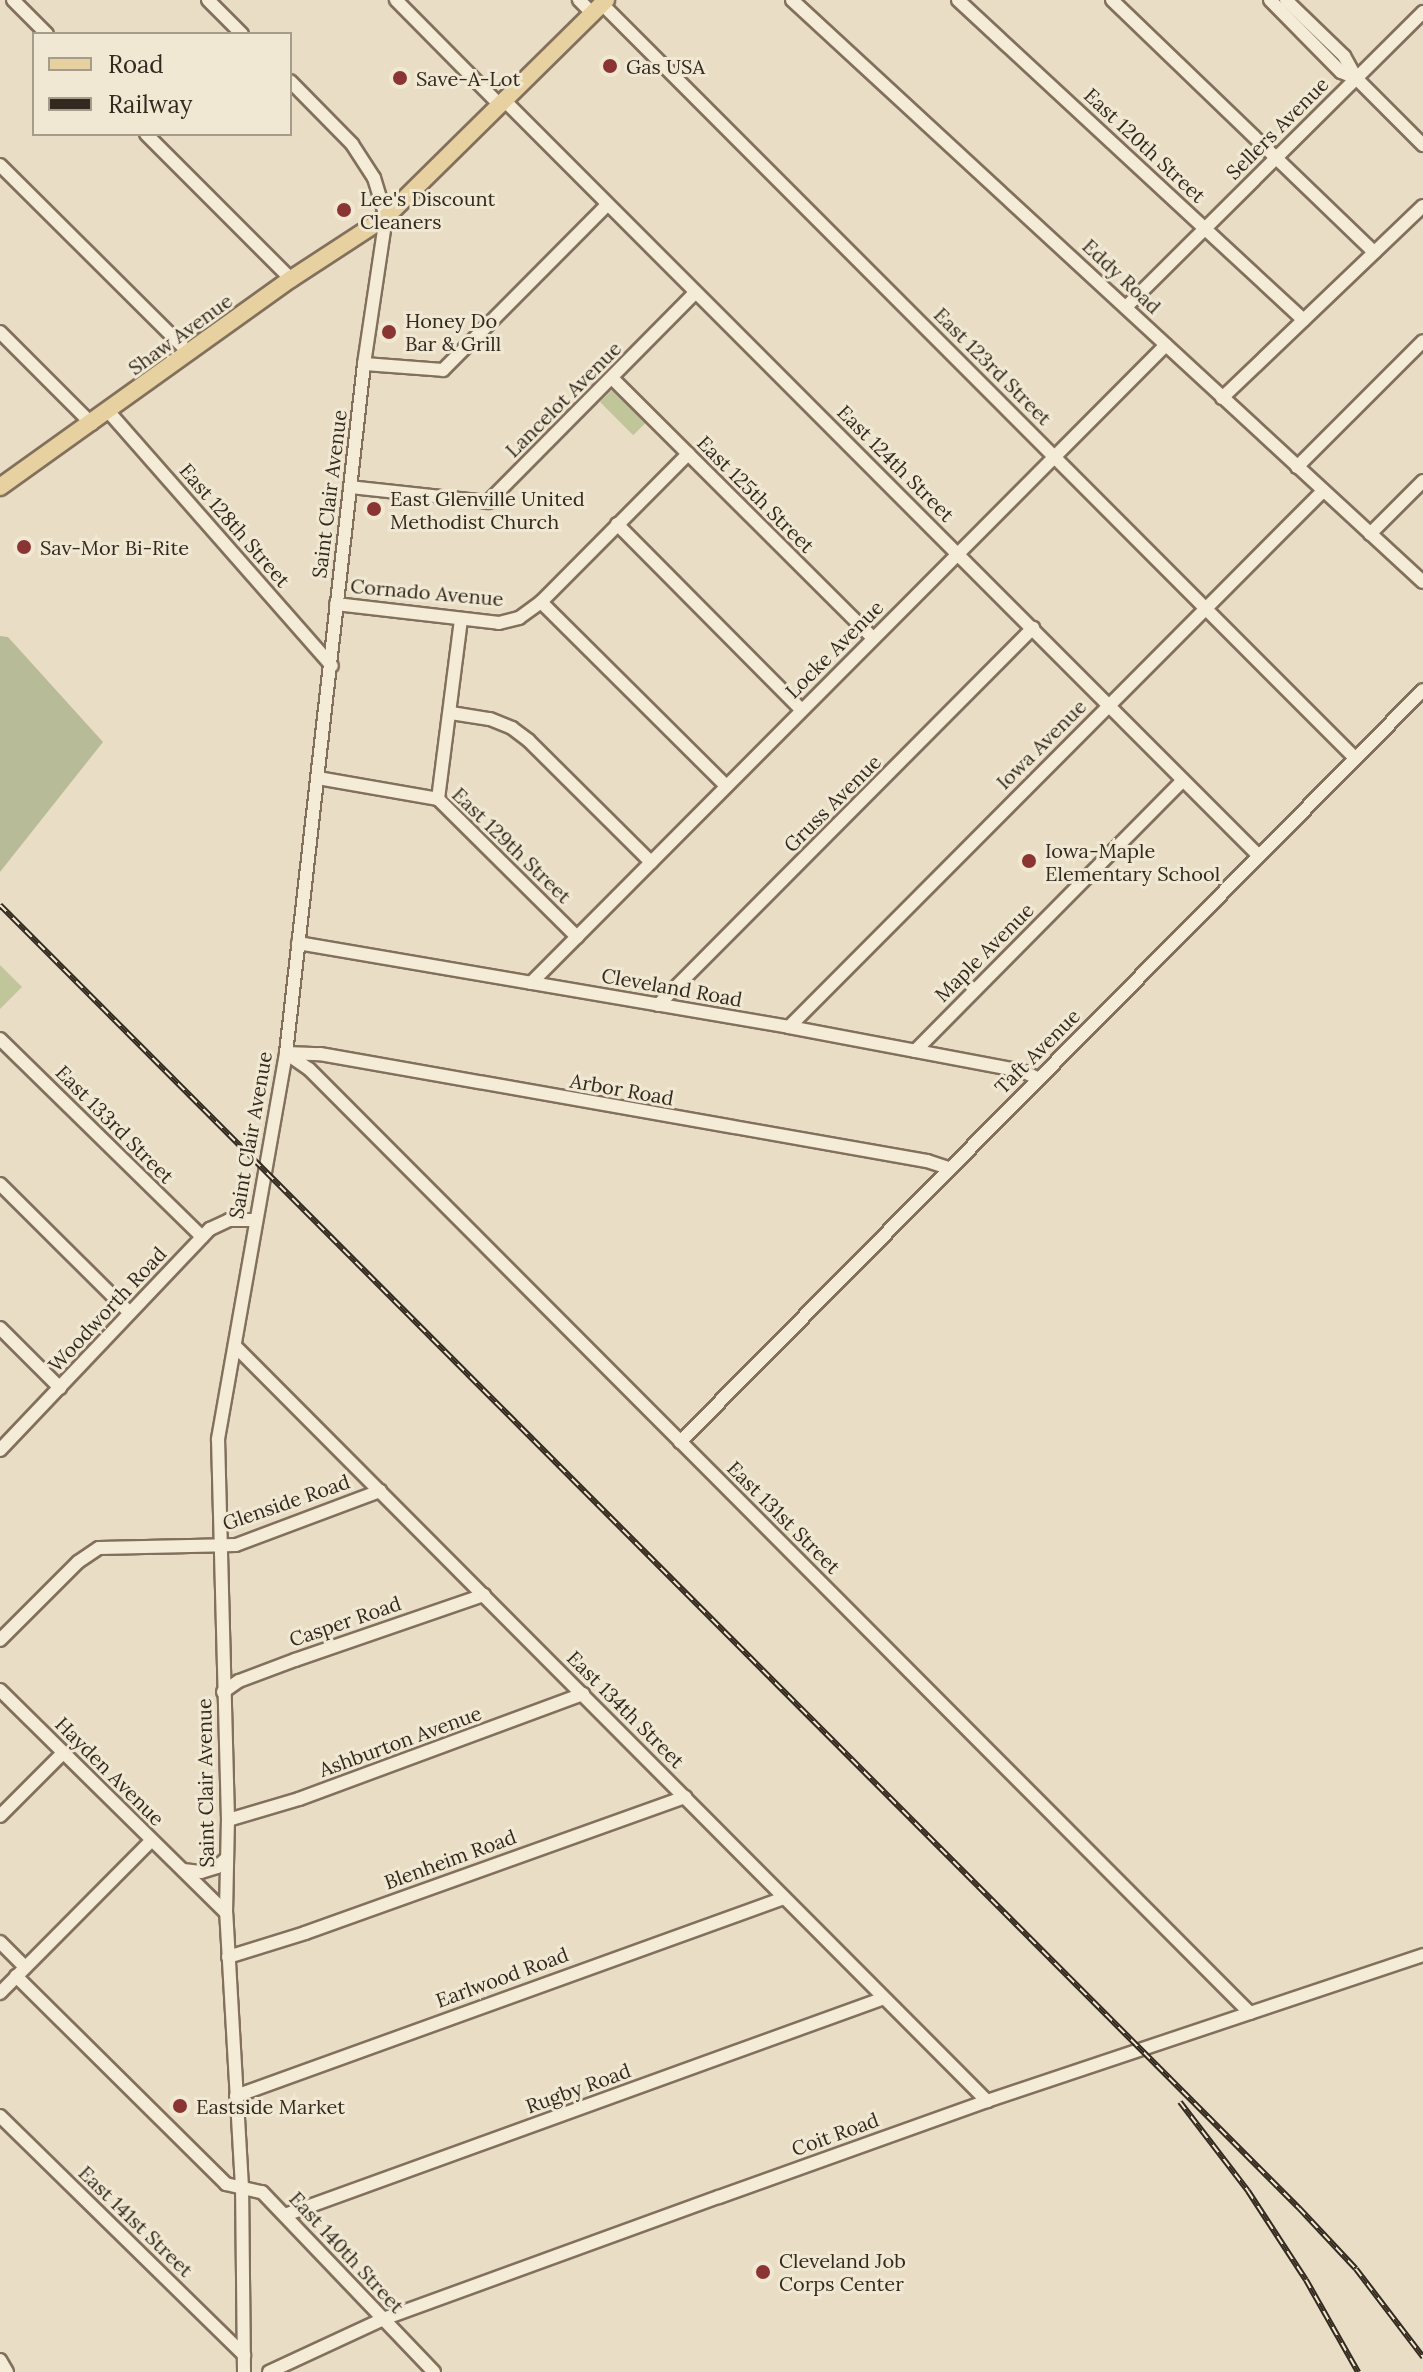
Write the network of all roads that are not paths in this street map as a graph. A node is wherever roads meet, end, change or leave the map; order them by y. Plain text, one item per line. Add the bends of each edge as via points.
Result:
1 (13, 0) edge
2 (208, 0) edge
3 (396, 0) edge
4 (579, 0) edge
5 (792, 0) edge
6 (958, 0) edge
7 (1112, 0) edge
8 (1270, 0) edge
9 (1286, 0) edge
10 (600, 6) edge
11 (1423, 12) edge
12 (45, 32) edge
13 (240, 32) edge
14 (1356, 78) junction
15 (292, 83) edge
16 (503, 103) junction
17 (148, 136) edge
18 (1423, 145) edge
19 (1276, 157) junction
20 (0, 165) edge
21 (607, 205) junction
22 (1423, 206) edge
23 (386, 217) junction
24 (1206, 228) junction
25 (1374, 252) junction
26 (291, 279) junction
27 (695, 293) junction
28 (1126, 307) junction
29 (1304, 320) junction
30 (0, 332) edge
31 (1423, 341) edge
32 (1166, 345) junction
33 (189, 353) junction
34 (364, 364) junction
35 (612, 378) junction
36 (1222, 398) junction
37 (108, 411) junction
38 (92, 424) junction
39 (688, 454) junction
40 (1054, 457) junction
41 (1297, 467) junction
42 (1423, 481) edge
43 (0, 487) edge
44 (350, 487) junction
45 (1323, 491) junction
46 (617, 524) junction
47 (1370, 534) junction
48 (957, 553) junction
49 (1423, 582) edge
50 (541, 602) junction
51 (336, 604) junction
52 (1205, 608) junction
53 (461, 620) junction
54 (1033, 628) junction
55 (873, 638) junction
56 (332, 666) junction
57 (1423, 690) edge
58 (1109, 705) junction
59 (802, 710) junction
60 (451, 713) junction
61 (1355, 758) junction
62 (318, 778) junction
63 (1183, 780) junction
64 (726, 786) junction
65 (438, 799) junction
66 (1258, 855) junction
67 (651, 862) junction
68 (577, 937) junction
69 (298, 943) junction
70 (531, 983) junction
71 (658, 1005) junction
72 (789, 1027) junction
73 (0, 1039) edge
74 (915, 1051) junction
75 (286, 1053) junction
76 (1037, 1078) junction
77 (949, 1168) junction
78 (0, 1184) edge
79 (255, 1220) junction
80 (202, 1237) junction
81 (130, 1313) junction
82 (0, 1328) edge
83 (235, 1346) junction
84 (60, 1388) junction
85 (680, 1442) junction
86 (0, 1450) edge
87 (380, 1491) junction
88 (221, 1546) junction
89 (484, 1595) junction
90 (0, 1640) edge
91 (0, 1690) edge
92 (223, 1692) junction
93 (583, 1694) junction
94 (63, 1753) junction
95 (685, 1797) junction
96 (0, 1816) edge
97 (228, 1820) junction
98 (151, 1841) junction
99 (227, 1858) junction
100 (182, 1870) junction
101 (784, 1898) junction
102 (226, 1913) junction
103 (0, 1942) edge
104 (1423, 1955) edge
105 (228, 1957) junction
106 (21, 1971) junction
107 (0, 1993) edge
108 (884, 1998) junction
109 (1250, 2013) junction
110 (236, 2096) junction
111 (987, 2101) junction
112 (0, 2116) edge
113 (242, 2187) junction
114 (285, 2215) junction
115 (383, 2319) junction
116 (244, 2355) junction
117 (0, 2360) edge
118 (7, 2372) edge
119 (244, 2372) edge
120 (269, 2372) edge
121 (434, 2372) edge

1 - 12 street
2 - 13 street
3 - 16 street, East 124th Street
4 - 10 street, East 123rd Street
5 - 28 street, Eddy Road
6 - 24 street, East 120th Street
7 - 19 street
8 - 14 street via 1341,72
9 - 14 street via 1344,56
10 - 16 main road
10 - 40 street, East 123rd Street
11 - 14 street, Sellers Avenue
14 - 18 street
14 - 19 street, Sellers Avenue
15 - 23 street via 352,144 374,178
16 - 21 street, East 124th Street
16 - 23 main road
17 - 26 street
19 - 24 street, Sellers Avenue
19 - 25 street
20 - 33 street
21 - 27 street, East 124th Street
21 - 34 street via 443,370
22 - 25 street
23 - 26 main road, Shaw Avenue
23 - 34 street, Saint Clair Avenue
24 - 28 street, Sellers Avenue
24 - 29 street, East 120th Street
25 - 29 street
26 - 33 main road, Shaw Avenue
27 - 35 street, Lancelot Avenue
27 - 48 street, East 124th Street
28 - 32 street, Eddy Road
29 - 36 street
30 - 38 street
31 - 41 street
32 - 36 street, Eddy Road
32 - 40 street, Locke Avenue
33 - 37 main road, Shaw Avenue
34 - 44 street, Saint Clair Avenue
35 - 39 street, East 125th Street
35 - 44 street, Lancelot Avenue via 488,502
36 - 41 street, Eddy Road
37 - 38 main road, Shaw Avenue
37 - 56 street, East 128th Street
38 - 43 main road, Shaw Avenue
39 - 46 street, Cornado Avenue
39 - 55 street, East 125th Street
40 - 48 street, Locke Avenue
40 - 52 street, East 123rd Street
41 - 45 street, Eddy Road
42 - 47 street
44 - 51 street, Saint Clair Avenue
45 - 47 street, Eddy Road
45 - 52 street, Iowa Avenue
46 - 50 street, Cornado Avenue
46 - 59 street
47 - 49 street, Eddy Road
48 - 54 street, East 124th Street
48 - 55 street, Locke Avenue
50 - 53 street, Cornado Avenue via 519,618 499,623
50 - 64 street
51 - 53 street, Cornado Avenue
51 - 56 street, Saint Clair Avenue
52 - 58 street, Iowa Avenue
52 - 61 street, East 123rd Street
53 - 60 street
54 - 58 street, East 124th Street
54 - 71 street, Gruss Avenue
55 - 59 street, Locke Avenue
56 - 62 street, Saint Clair Avenue
57 - 61 street, Taft Avenue
58 - 63 street, East 124th Street
58 - 72 street, Iowa Avenue
59 - 64 street, Locke Avenue
60 - 65 street
60 - 67 street via 512,728
61 - 66 street, Taft Avenue
62 - 65 street, East 129th Street
62 - 69 street, Saint Clair Avenue
63 - 66 street, East 124th Street
63 - 74 street, Maple Avenue
64 - 67 street, Locke Avenue
65 - 68 street, East 129th Street
66 - 76 street, Taft Avenue
67 - 68 street, Locke Avenue
68 - 70 street, Locke Avenue
69 - 70 street, Cleveland Road
69 - 75 street, Saint Clair Avenue
70 - 71 street, Cleveland Road
71 - 72 street, Cleveland Road
72 - 74 street, Cleveland Road
73 - 80 street, East 133rd Street
74 - 76 street, Cleveland Road
75 - 77 street, Arbor Road via 320,1054
75 - 79 street, Saint Clair Avenue
75 - 85 street, East 131st Street via 309,1069
76 - 77 street, Taft Avenue
77 - 85 street, Taft Avenue
78 - 81 street
79 - 80 street, Woodworth Road via 218,1223
79 - 83 street, Saint Clair Avenue
80 - 81 street, Woodworth Road
81 - 84 street, Woodworth Road
82 - 84 street
83 - 87 street, East 134th Street
83 - 88 street, Saint Clair Avenue via 218,1439
84 - 86 street, Woodworth Road
85 - 109 street, East 131st Street
87 - 88 street, Glenside Road
87 - 89 street, East 134th Street
88 - 90 street, Glenside Road via 99,1548 78,1562
88 - 92 street, Saint Clair Avenue
89 - 92 street, Casper Road via 295,1660
89 - 93 street, East 134th Street
91 - 94 street, Hayden Avenue
92 - 97 street, Saint Clair Avenue
93 - 95 street, East 134th Street
93 - 97 street, Ashburton Avenue
94 - 96 street
94 - 98 street, Hayden Avenue
95 - 101 street, East 134th Street
95 - 105 street, Blenheim Road
97 - 99 street, Saint Clair Avenue
98 - 100 street, Hayden Avenue
98 - 106 street
99 - 100 street via 201,1872
99 - 102 street, Saint Clair Avenue
100 - 102 street, Hayden Avenue
101 - 108 street, East 134th Street
101 - 110 street, Earlwood Road
102 - 105 street, Saint Clair Avenue
103 - 106 street, East 140th Street
104 - 109 street, Coit Road
105 - 110 street, Saint Clair Avenue
106 - 107 street
106 - 113 street, East 140th Street via 226,2184
108 - 111 street, East 134th Street
108 - 114 street, Rugby Road
109 - 111 street, Coit Road
110 - 113 street, Saint Clair Avenue
111 - 115 street, Coit Road
112 - 116 street, East 141st Street
113 - 114 street, East 140th Street via 262,2192
113 - 116 street, Saint Clair Avenue
114 - 115 street, East 140th Street
115 - 120 street, Coit Road
115 - 121 street, East 140th Street
116 - 119 street, Saint Clair Avenue
117 - 118 street

